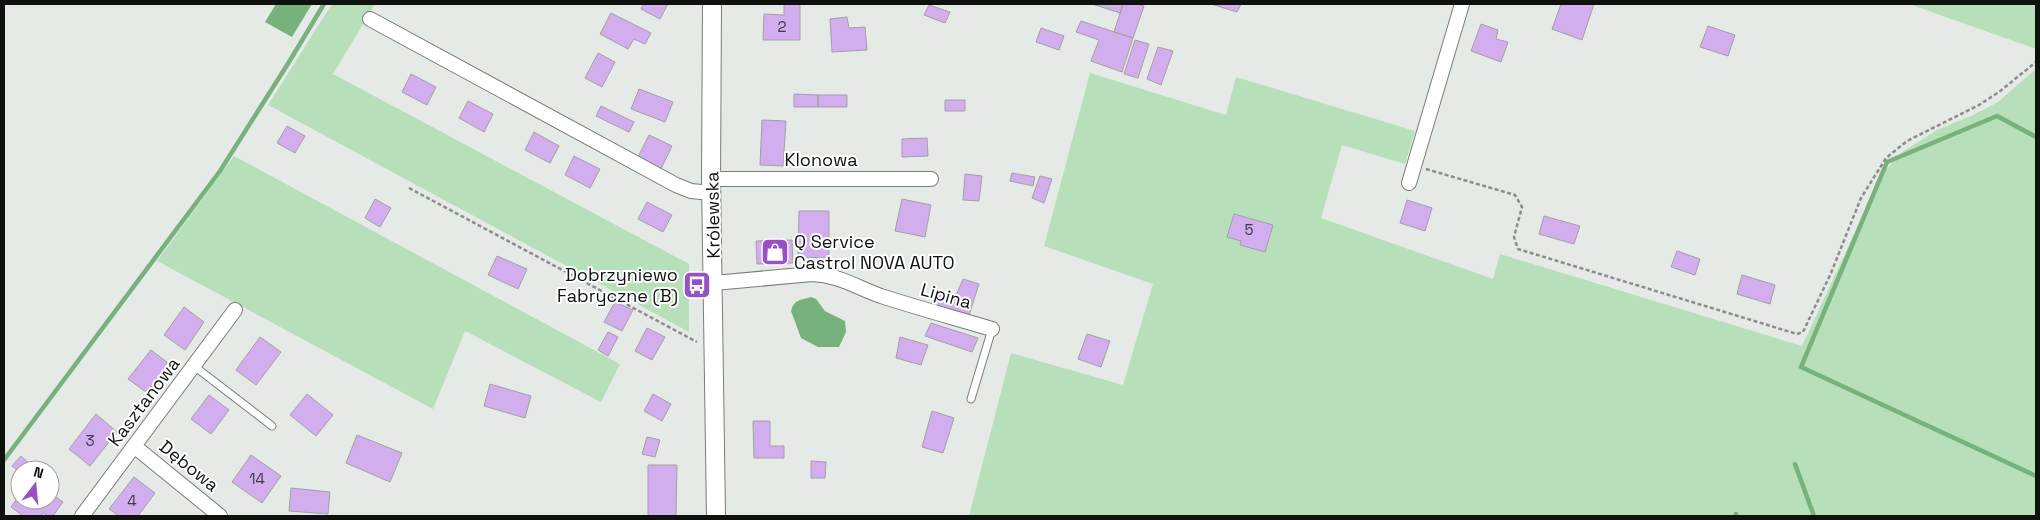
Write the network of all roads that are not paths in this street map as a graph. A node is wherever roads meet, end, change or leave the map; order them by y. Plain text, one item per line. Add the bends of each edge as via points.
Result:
1 (712, 4) edge
2 (1462, 4) edge
3 (370, 19) dead end
4 (931, 179) dead end
5 (1409, 183) dead end
6 (712, 186) junction
7 (714, 282) junction
8 (236, 310) dead end
9 (992, 329) joint
10 (194, 366) junction
11 (971, 399) dead end
12 (272, 426) dead end
13 (134, 446) junction
14 (82, 516) edge
15 (220, 516) edge
16 (716, 516) edge

1 - 6 street, Królewska
2 - 5 street
3 - 6 street, Klonowa via 691,192
4 - 6 street, Klonowa
6 - 7 street, Królewska
7 - 9 street, Lipina via 826,275 866,291
7 - 16 street, Królewska
8 - 10 street, Kasztanowa
9 - 11 lane
10 - 12 lane
10 - 13 street, Kasztanowa
13 - 14 street, Kasztanowa
13 - 15 street, Dębowa

